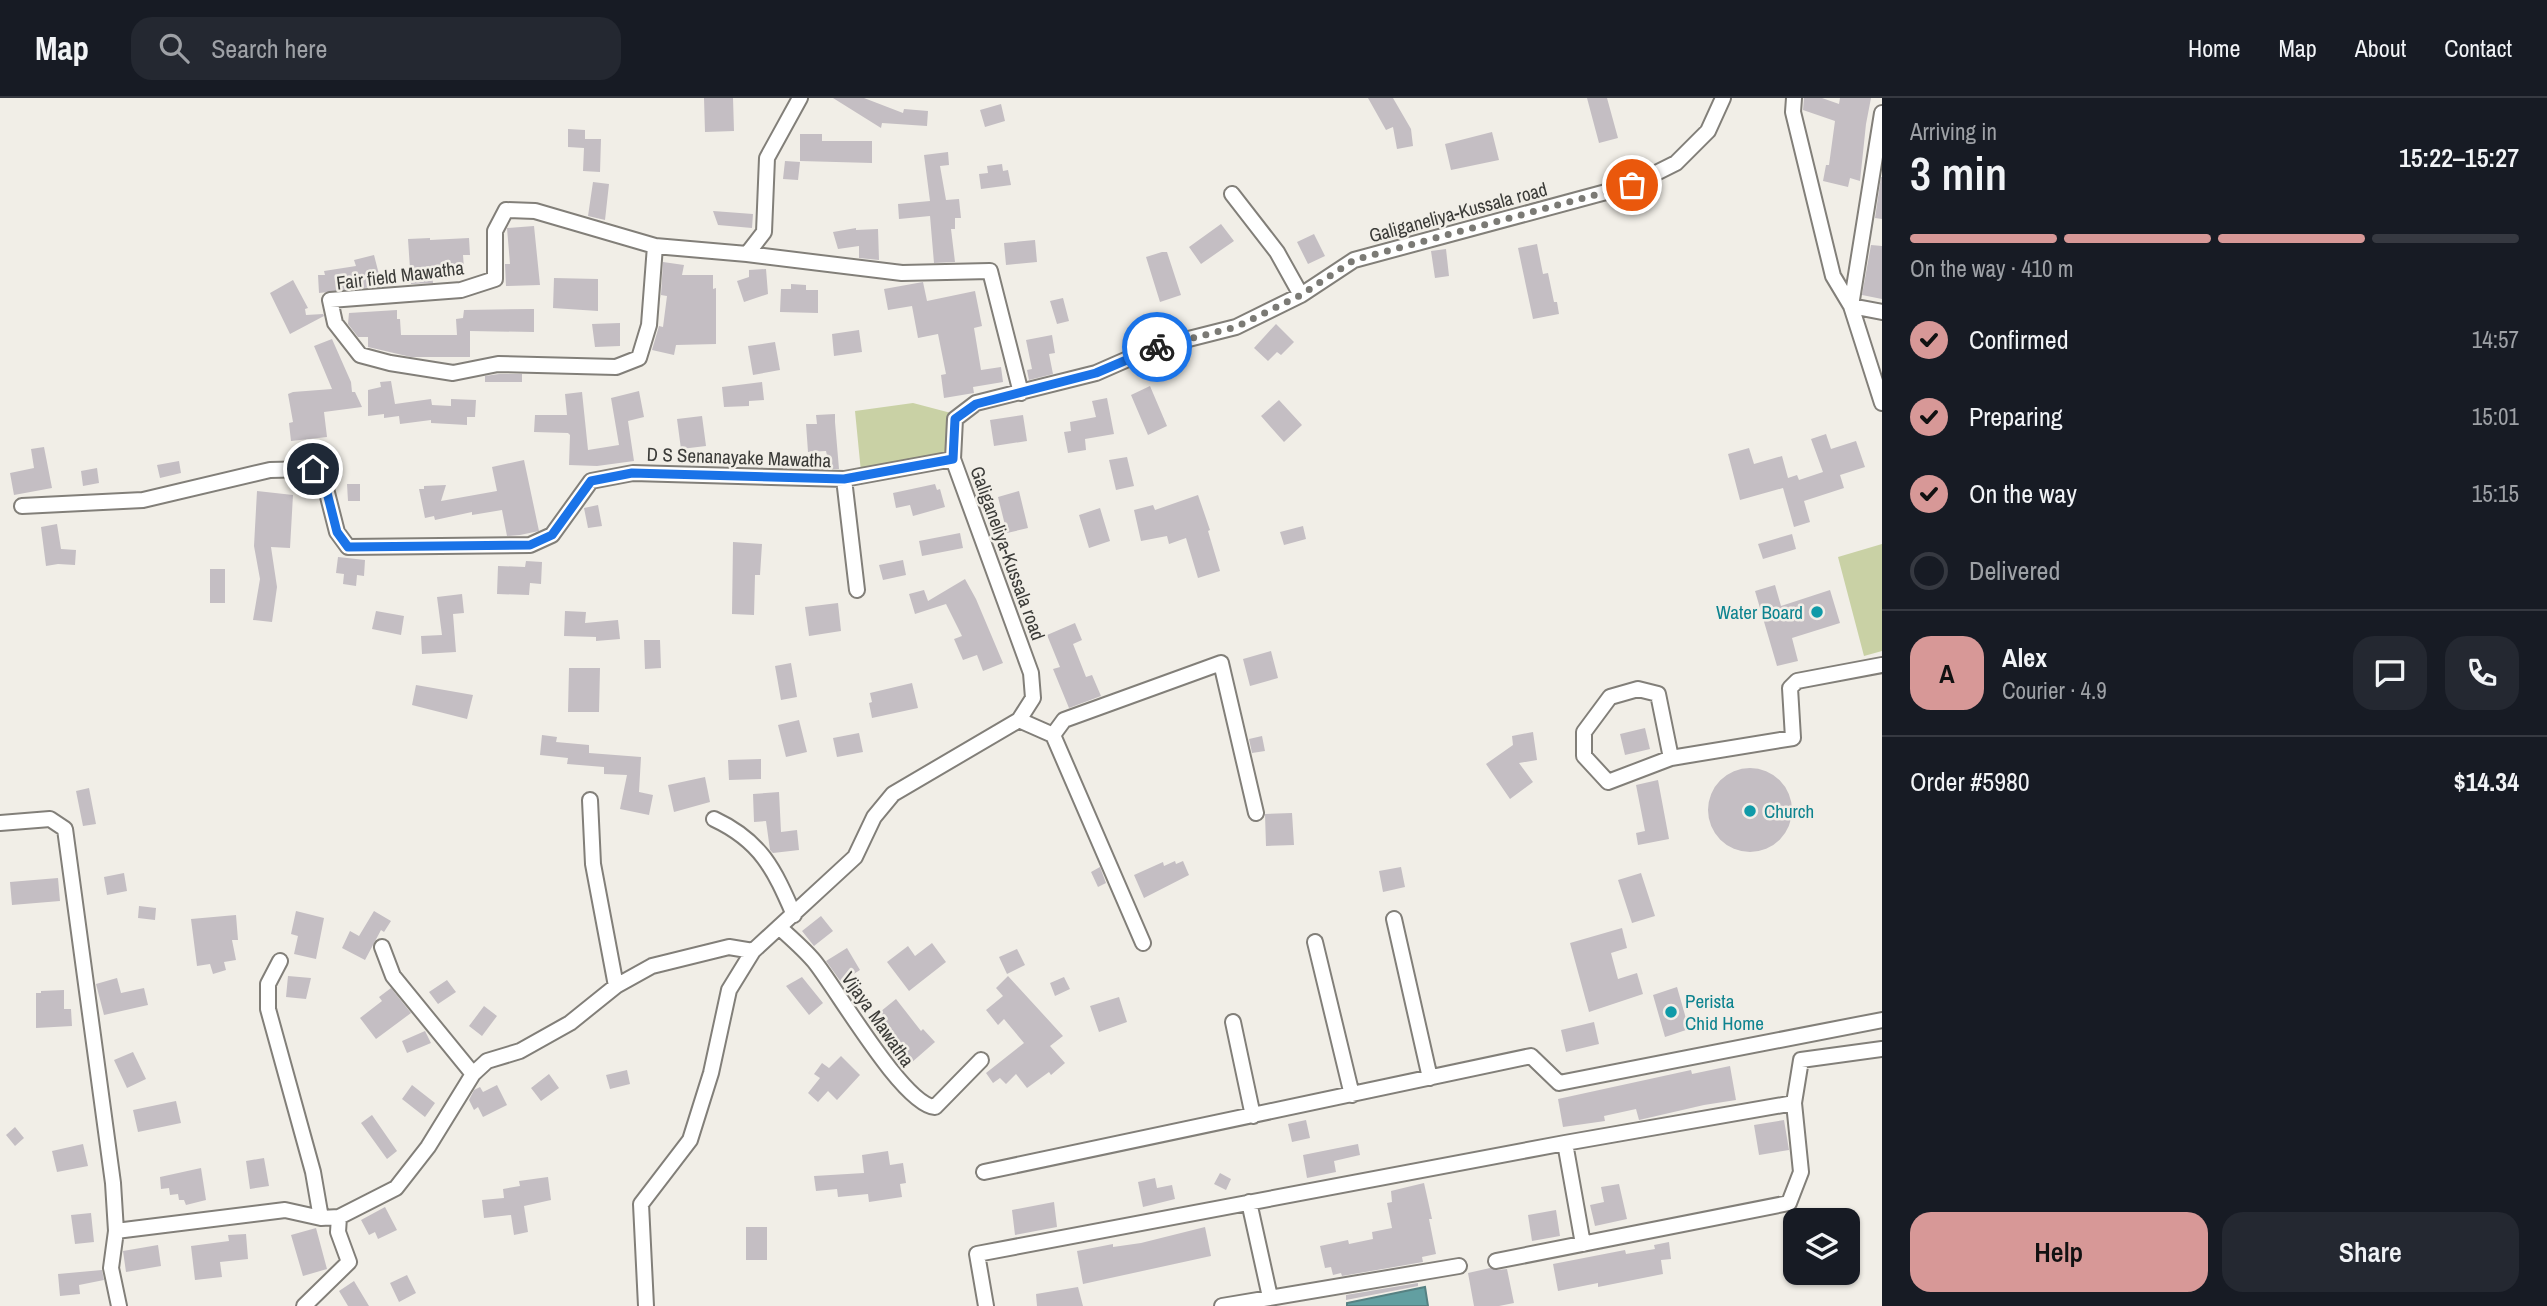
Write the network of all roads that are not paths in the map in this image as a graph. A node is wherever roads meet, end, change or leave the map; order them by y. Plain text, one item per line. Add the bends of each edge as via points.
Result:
1 (800, 98) edge
2 (1723, 98) edge
3 (1794, 98) edge
4 (1882, 113) edge
5 (1232, 194) dead end
6 (655, 246) junction
7 (747, 254) junction
8 (1301, 295) junction
9 (1851, 306) junction
10 (1882, 312) edge
11 (1021, 393) junction
12 (1882, 403) edge
13 (953, 459) junction
14 (844, 479) junction
15 (22, 506) dead end
16 (857, 590) dead end
17 (1882, 665) edge
18 (1019, 720) junction
19 (1053, 735) junction
20 (1671, 758) junction
21 (590, 800) dead end
22 (1256, 813) dead end
23 (714, 819) dead end
24 (0, 823) edge
25 (794, 915) junction
26 (1394, 919) dead end
27 (779, 927) junction
28 (1315, 942) dead end
29 (1143, 943) dead end
30 (383, 947) dead end
31 (753, 951) junction
32 (280, 961) dead end
33 (617, 986) junction
34 (1882, 1020) edge
35 (1233, 1022) dead end
36 (1882, 1049) edge
37 (981, 1059) dead end
38 (473, 1074) junction
39 (1430, 1079) junction
40 (1352, 1095) junction
41 (1794, 1103) junction
42 (1253, 1116) junction
43 (1565, 1143) junction
44 (984, 1172) dead end
45 (1249, 1202) junction
46 (339, 1217) junction
47 (321, 1218) junction
48 (116, 1231) junction
49 (1583, 1244) junction
50 (1496, 1261) dead end
51 (1459, 1266) dead end
52 (1270, 1297) junction
53 (119, 1306) edge
54 (304, 1306) edge
55 (646, 1306) edge
56 (986, 1306) edge
57 (1222, 1306) edge

1 - 7 street via 768,158 764,232
2 - 8 street, Galiganeliya-Kussala road via 1708,131 1676,163 1632,185 1354,260
3 - 9 street via 1793,112 1833,276
4 - 9 street
5 - 8 street via 1277,252
6 - 6 street, Fair field Mawatha via 535,211 506,210 495,231 495,279 461,289 330,300 335,323 360,355 390,363 453,373 498,364 617,367 639,358 649,325
6 - 7 street
7 - 11 street via 902,273 990,271
8 - 11 street, Galiganeliya-Kussala road via 1236,327 1153,348 1096,373
9 - 10 street
9 - 12 street
11 - 13 street, Galiganeliya-Kussala road via 976,404 955,419
13 - 14 street, D S Senanayake Mawatha
13 - 18 street, Galiganeliya-Kussala road via 1031,673 1033,698
14 - 15 street, D S Senanayake Mawatha via 632,473 591,481 552,535 530,545 348,547 337,532 323,477 313,469 270,470 143,500
14 - 16 street
17 - 20 street via 1797,681 1790,688 1793,738
18 - 19 street
18 - 25 street via 894,794 874,817 855,857
19 - 22 street via 1064,720 1220,663
19 - 29 street
20 - 20 street via 1658,694 1638,689 1610,696 1584,732 1584,755 1608,782
21 - 33 street via 593,864
23 - 25 street via 736,829 770,863
24 - 48 street via 50,819 65,829
25 - 27 street
26 - 39 street
27 - 31 street
27 - 37 street, Vijaya Mawatha via 813,959 900,1083 928,1107 935,1107
28 - 40 street
30 - 38 street via 393,976
31 - 33 street via 729,947 652,965
31 - 55 street via 729,990 690,1140 641,1204
32 - 47 street via 268,984 268,1009 313,1172
33 - 38 street via 570,1023 520,1051 487,1061
34 - 39 street via 1559,1083 1531,1056
35 - 42 street
36 - 41 street via 1801,1060
38 - 46 street via 428,1147 396,1188
39 - 40 street
40 - 42 street
41 - 43 street
41 - 49 street via 1801,1172 1789,1203
42 - 44 street
43 - 45 street
43 - 49 street
45 - 52 street
45 - 56 street via 977,1254
46 - 47 street
46 - 54 street via 338,1233 349,1262
47 - 48 street via 285,1210
48 - 53 street via 111,1268
49 - 50 street
51 - 52 street
52 - 57 street

